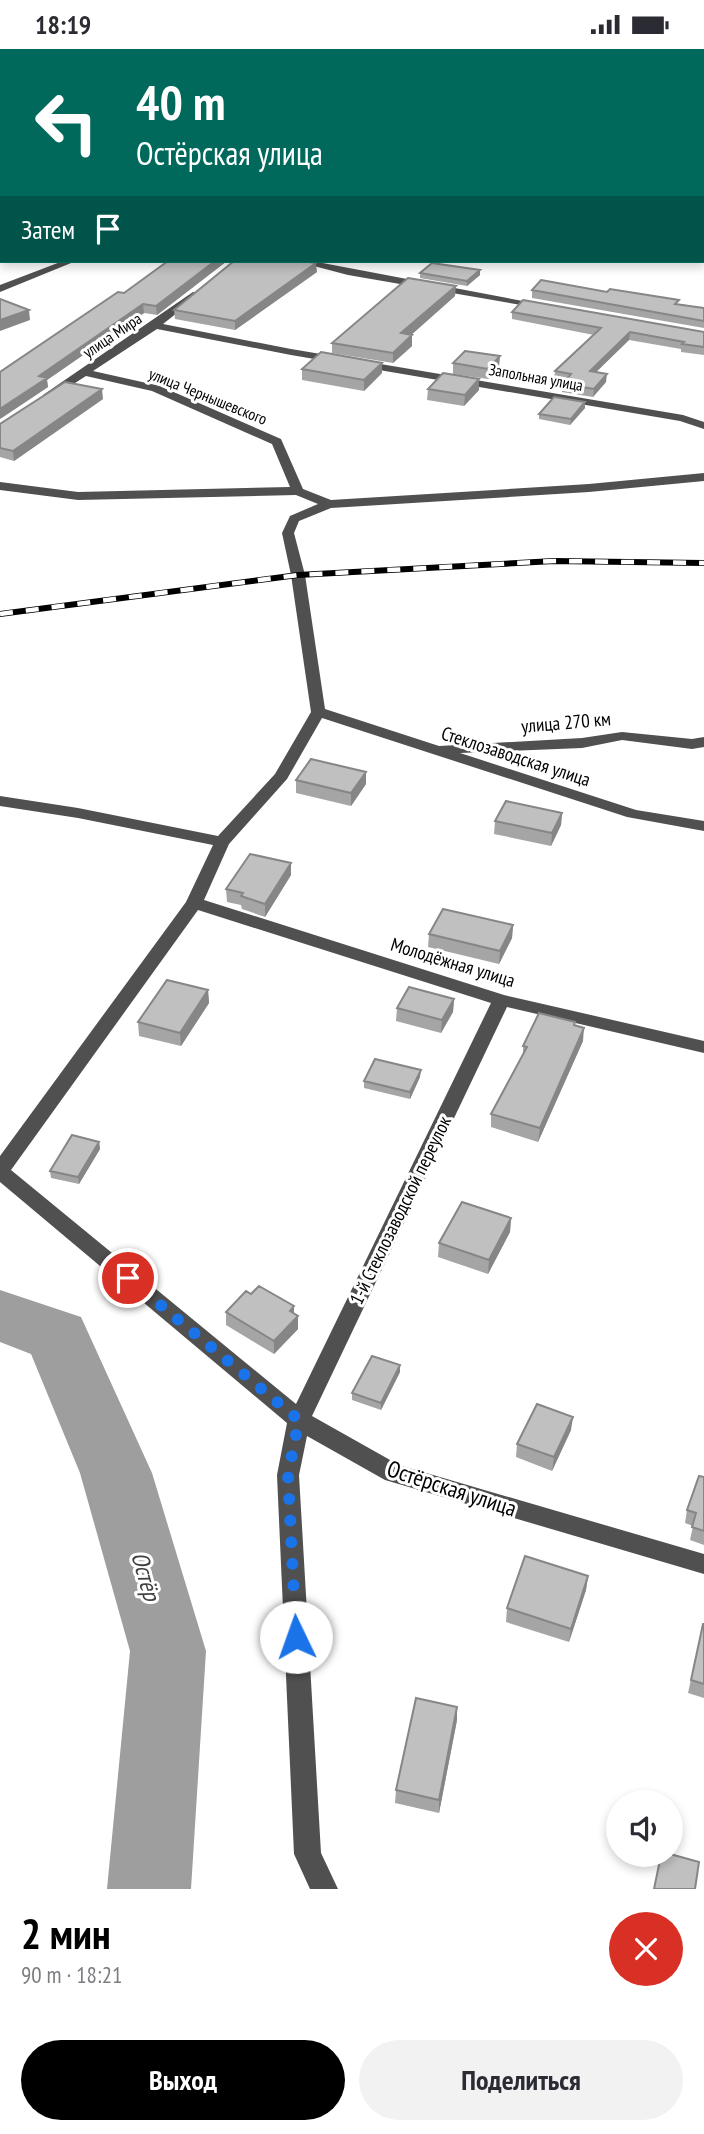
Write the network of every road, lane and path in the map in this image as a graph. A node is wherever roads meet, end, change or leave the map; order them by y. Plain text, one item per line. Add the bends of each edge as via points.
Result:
1 (66, 263) edge
2 (309, 263) edge
3 (206, 285) edge
4 (0, 289) edge
5 (557, 308) edge
6 (155, 325) junction
7 (85, 372) junction
8 (43, 399) edge
9 (704, 426) edge
10 (704, 477) edge
11 (0, 486) edge
12 (298, 491) junction
13 (329, 504) junction
14 (318, 712) junction
15 (704, 742) edge
16 (431, 749) junction
17 (0, 801) edge
18 (704, 826) edge
19 (222, 842) junction
20 (194, 903) junction
21 (501, 1000) junction
22 (704, 1047) edge
23 (0, 1171) edge
24 (299, 1420) junction
25 (704, 1564) edge
26 (324, 1889) edge

1 - 4 street
2 - 5 street
3 - 6 street, улица Мира
6 - 7 street, улица Мира
6 - 9 street, Запольная улица via 683,418
7 - 8 street, улица Мира
7 - 12 street, улица Чернышевского via 156,388 277,442
10 - 13 street
11 - 12 street via 78,496
12 - 13 street
13 - 14 street via 293,519 288,533
14 - 16 street, Стеклозаводская улица
14 - 19 street via 282,776
15 - 16 street, улица 270 км via 622,736 582,743
16 - 18 street, Стеклозаводская улица via 633,814
17 - 19 street
19 - 20 street
20 - 21 street, Молодёжная улица
20 - 23 street
21 - 22 street, Молодёжная улица
21 - 24 street, 1-й Стеклозаводской переулок
23 - 24 street, Остёрская улица
24 - 25 street, Остёрская улица via 393,1473
24 - 26 street, 1-й Стеклозаводской переулок via 288,1475 308,1854

